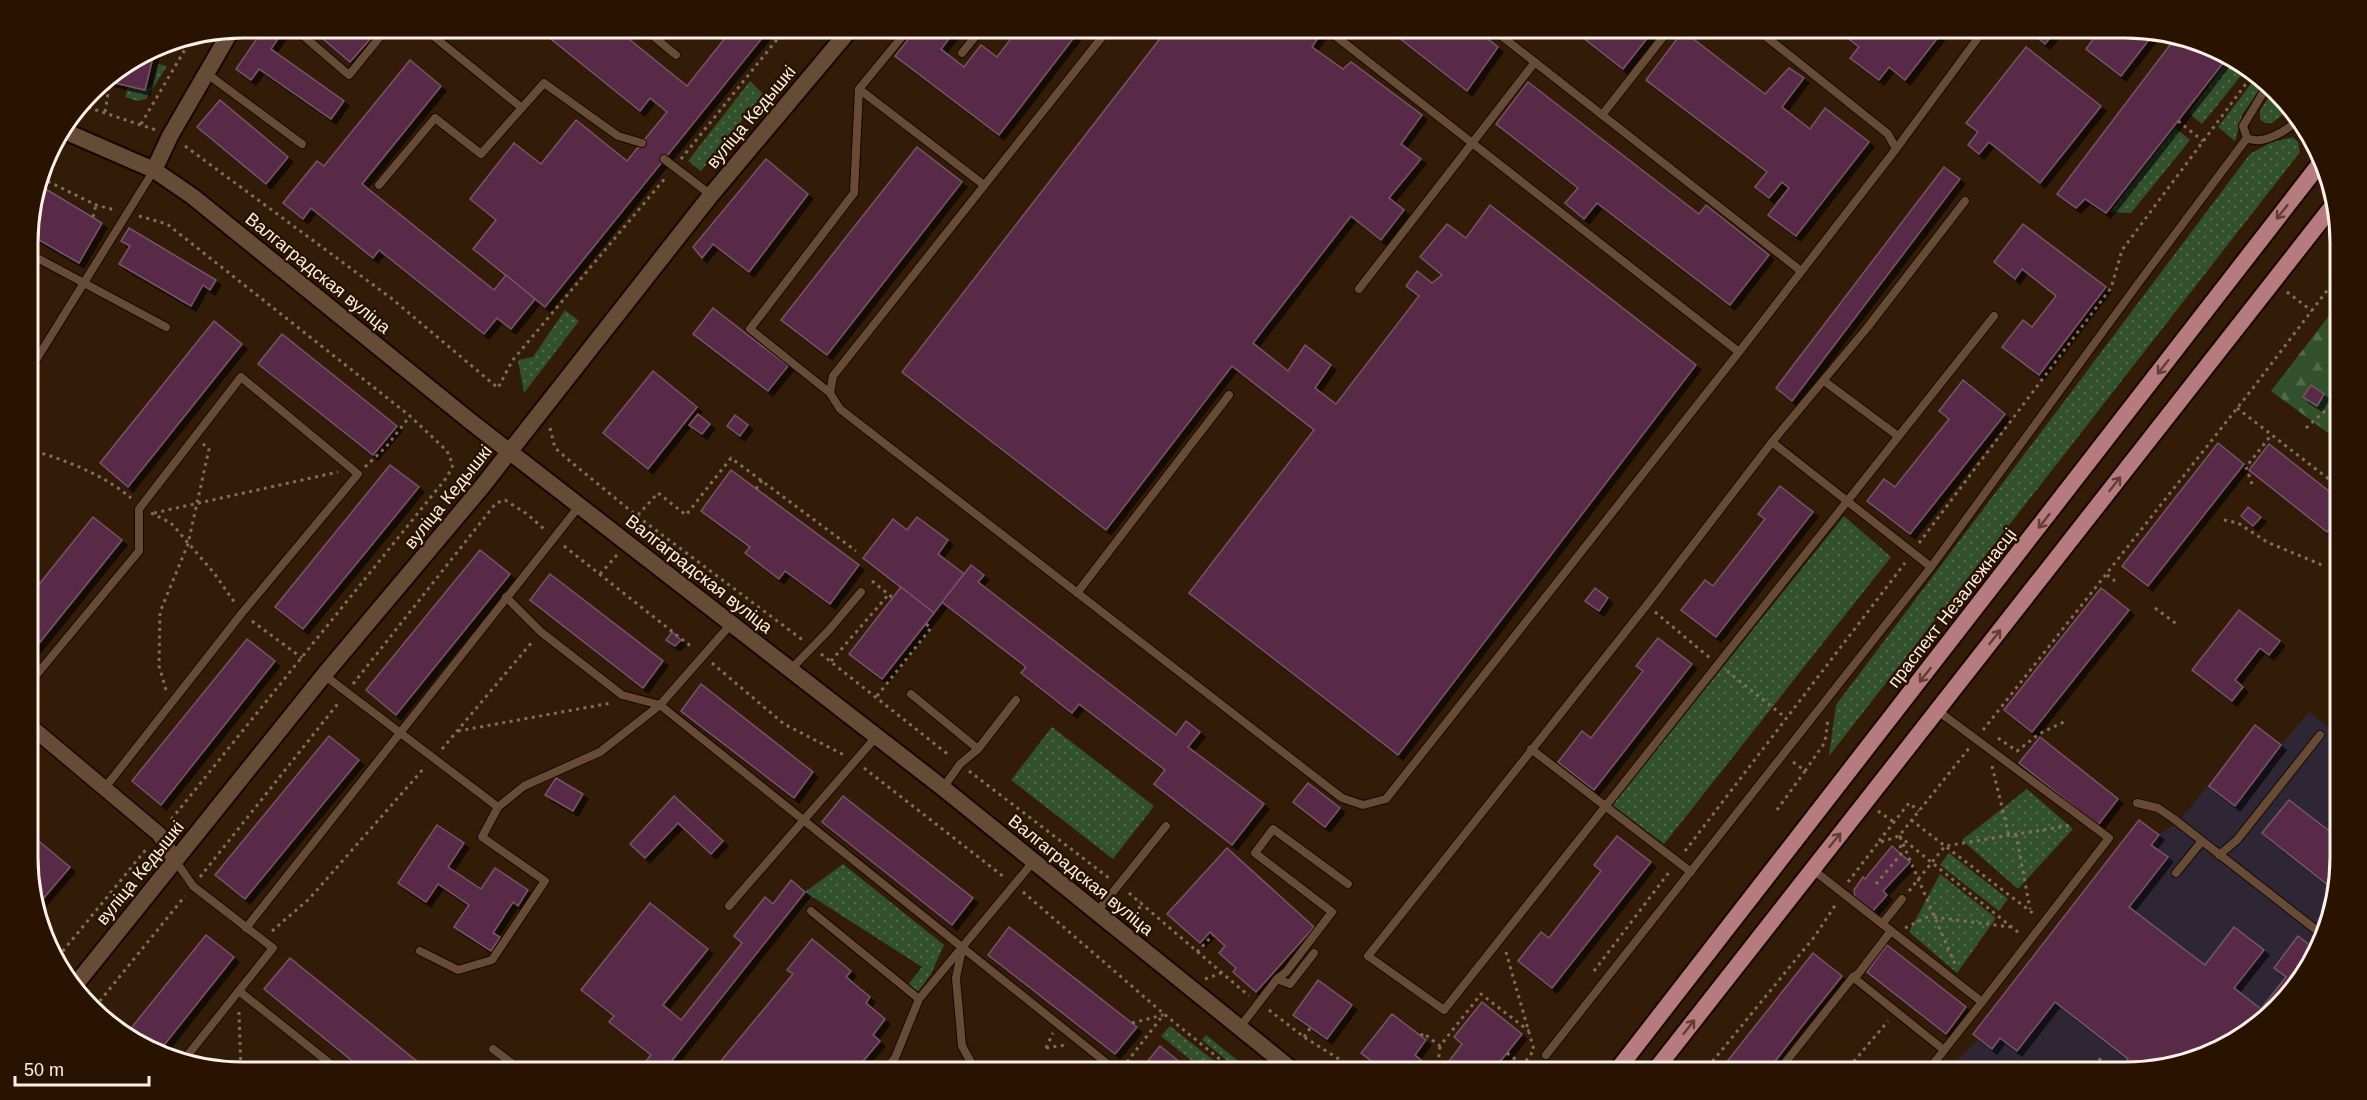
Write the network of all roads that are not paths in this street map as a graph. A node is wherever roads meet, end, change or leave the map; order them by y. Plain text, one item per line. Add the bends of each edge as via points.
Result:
1 (227, 38) edge
2 (306, 38) edge
3 (377, 38) edge
4 (436, 38) edge
5 (655, 38) edge
6 (843, 38) edge
7 (900, 38) edge
8 (974, 38) edge
9 (1101, 38) edge
10 (1341, 38) edge
11 (1504, 38) edge
12 (1662, 38) edge
13 (1768, 38) edge
14 (1978, 38) edge
15 (962, 53) dead end
16 (676, 55) dead end
17 (1535, 62) junction
18 (206, 73) junction
19 (859, 89) junction
20 (2263, 93) edge
21 (522, 108) junction
22 (1602, 115) junction
23 (2292, 125) edge
24 (70, 133) edge
25 (2247, 138) junction
26 (642, 143) dead end
27 (1472, 143) junction
28 (302, 144) dead end
29 (1896, 149) junction
30 (664, 159) dead end
31 (2316, 169) edge
32 (154, 170) junction
33 (378, 185) dead end
34 (984, 185) junction
35 (711, 195) junction
36 (1965, 201) dead end
37 (2327, 213) edge
38 (38, 259) edge
39 (1801, 271) junction
40 (84, 284) junction
41 (1359, 289) dead end
42 (1994, 316) dead end
43 (166, 327) dead end
44 (1739, 352) junction
45 (38, 357) edge
46 (1824, 381) junction
47 (830, 393) junction
48 (1229, 395) dead end
49 (1898, 436) junction
50 (1773, 442) junction
51 (510, 451) junction
52 (1846, 501) junction
53 (580, 505) junction
54 (1931, 567) junction
55 (861, 592) dead end
56 (1077, 593) junction
57 (507, 597) junction
58 (731, 624) junction
59 (791, 669) junction
60 (38, 674) edge
61 (324, 675) junction
62 (911, 694) dead end
63 (1016, 700) dead end
64 (660, 705) junction
65 (1938, 711) junction
66 (400, 733) junction
67 (38, 735) edge
68 (2320, 735) dead end
69 (876, 737) junction
70 (978, 749) junction
71 (1531, 749) junction
72 (943, 788) junction
73 (104, 789) junction
74 (2137, 803) dead end
75 (1605, 806) junction
76 (498, 807) junction
77 (804, 820) junction
78 (1166, 826) dead end
79 (2202, 841) junction
80 (2219, 855) junction
81 (175, 860) junction
82 (1033, 862) junction
83 (1812, 869) junction
84 (1691, 872) junction
85 (2176, 873) dead end
86 (1348, 885) dead end
87 (1902, 899) road end
88 (729, 906) dead end
89 (811, 911) dead end
90 (1096, 913) junction
91 (1882, 924) junction
92 (246, 928) junction
93 (2316, 930) edge
94 (1891, 931) junction
95 (963, 948) junction
96 (420, 951) dead end
97 (1314, 953) dead end
98 (1852, 977) junction
99 (1277, 978) junction
100 (79, 980) edge
101 (239, 992) junction
102 (920, 999) junction
103 (1982, 1002) junction
104 (1240, 1027) junction
105 (493, 1049) dead end
106 (1944, 1050) junction
107 (188, 1055) edge
108 (1546, 1056) dead end
109 (1283, 1062) edge
110 (1624, 1062) edge
111 (1661, 1062) edge
112 (1785, 1062) edge
113 (1935, 1062) edge
114 (329, 1063) edge
115 (511, 1063) edge
116 (891, 1063) edge
117 (972, 1063) edge
118 (1106, 1063) edge

1 - 18 main road
2 - 3 lane via 349,75
4 - 21 lane
5 - 16 lane
6 - 35 main road, вуліца Кедышкі
7 - 19 lane
8 - 15 lane
9 - 34 lane
10 - 27 lane
11 - 17 lane
12 - 22 lane
13 - 29 lane via 1888,134
14 - 29 lane
17 - 22 lane
17 - 27 lane
18 - 28 lane
18 - 32 main road
19 - 34 lane
19 - 47 lane via 854,193 750,329
20 - 25 lane via 2243,126
21 - 26 lane via 544,83 618,136
21 - 33 lane via 481,154 435,118
22 - 39 lane
23 - 25 lane via 2266,139
24 - 32 main road, Валгаградская вуліца
25 - 54 lane
27 - 41 lane
27 - 44 lane
29 - 39 lane
30 - 35 lane
31 -> 110 main road, праспект Незалежнасці
32 - 40 lane
32 - 51 main road, Валгаградская вуліца via 192,196
34 - 47 lane via 833,376
35 - 51 main road, вуліца Кедышкі
36 - 46 lane
65 -> 37 main road
38 - 40 lane
39 - 44 lane
40 - 43 lane
40 - 45 lane
42 - 49 lane
44 - 56 lane via 1386,798 1363,805 1342,798
46 - 49 lane
46 - 50 lane
47 - 56 lane via 840,409
48 - 56 lane
49 - 52 lane
50 - 52 lane
50 - 71 lane
51 - 53 main road, Валгаградская вуліца
51 - 61 main road, вуліца Кедышкі
52 - 54 lane
52 - 75 lane
53 - 57 lane
53 - 58 main road, Валгаградская вуліца
54 - 84 lane
55 - 59 lane
57 - 64 lane via 541,632 622,695
57 - 66 lane
58 - 59 main road, Валгаградская вуліца
58 - 64 lane
59 - 69 main road, Валгаградская вуліца
60 - 73 lane via 139,551 139,509 241,378 354,472
61 - 66 lane
61 - 81 main road, вуліца Кедышкі
62 - 70 lane
63 - 70 lane
64 - 76 lane via 600,752 524,786
64 - 77 lane
83 -> 65 main road
65 - 103 lane via 2109,838
66 - 76 lane
66 - 92 lane
67 - 73 street
68 - 80 lane via 2237,840
69 - 72 main road, Валгаградская вуліца
69 - 77 lane
70 - 72 lane via 960,764
71 - 75 lane
71 - 75 lane via 1368,956 1444,1010
72 - 82 main road, Валгаградская вуліца
73 - 81 street via 159,834
74 - 79 lane via 2157,808
75 - 84 lane
76 - 96 lane via 482,837 545,881 492,960 458,970
77 - 88 lane
77 - 95 lane
78 - 90 lane
79 - 80 lane
79 - 85 lane
80 - 93 lane
81 - 92 lane via 193,886
81 - 100 main road, вуліца Кедышкі
82 - 90 main road, Валгаградская вуліца
82 - 95 lane
83 - 91 lane
111 -> 83 main road
84 - 108 lane
86 - 99 lane via 1274,829 1255,853 1332,912 1286,972
87 - 91 lane
89 - 102 lane
90 - 104 main road, Валгаградская вуліца
91 - 94 lane
92 - 101 lane via 273,948
94 - 98 lane
94 - 103 lane
95 - 102 lane
95 - 117 lane via 956,978 962,1046
95 - 118 lane
97 - 99 lane via 1290,984
98 - 106 lane
98 - 112 lane
99 - 104 lane
101 - 107 lane
101 - 114 lane
102 - 116 lane
103 - 106 lane
104 - 109 main road, Валгаградская вуліца
105 - 115 lane
106 - 113 lane

